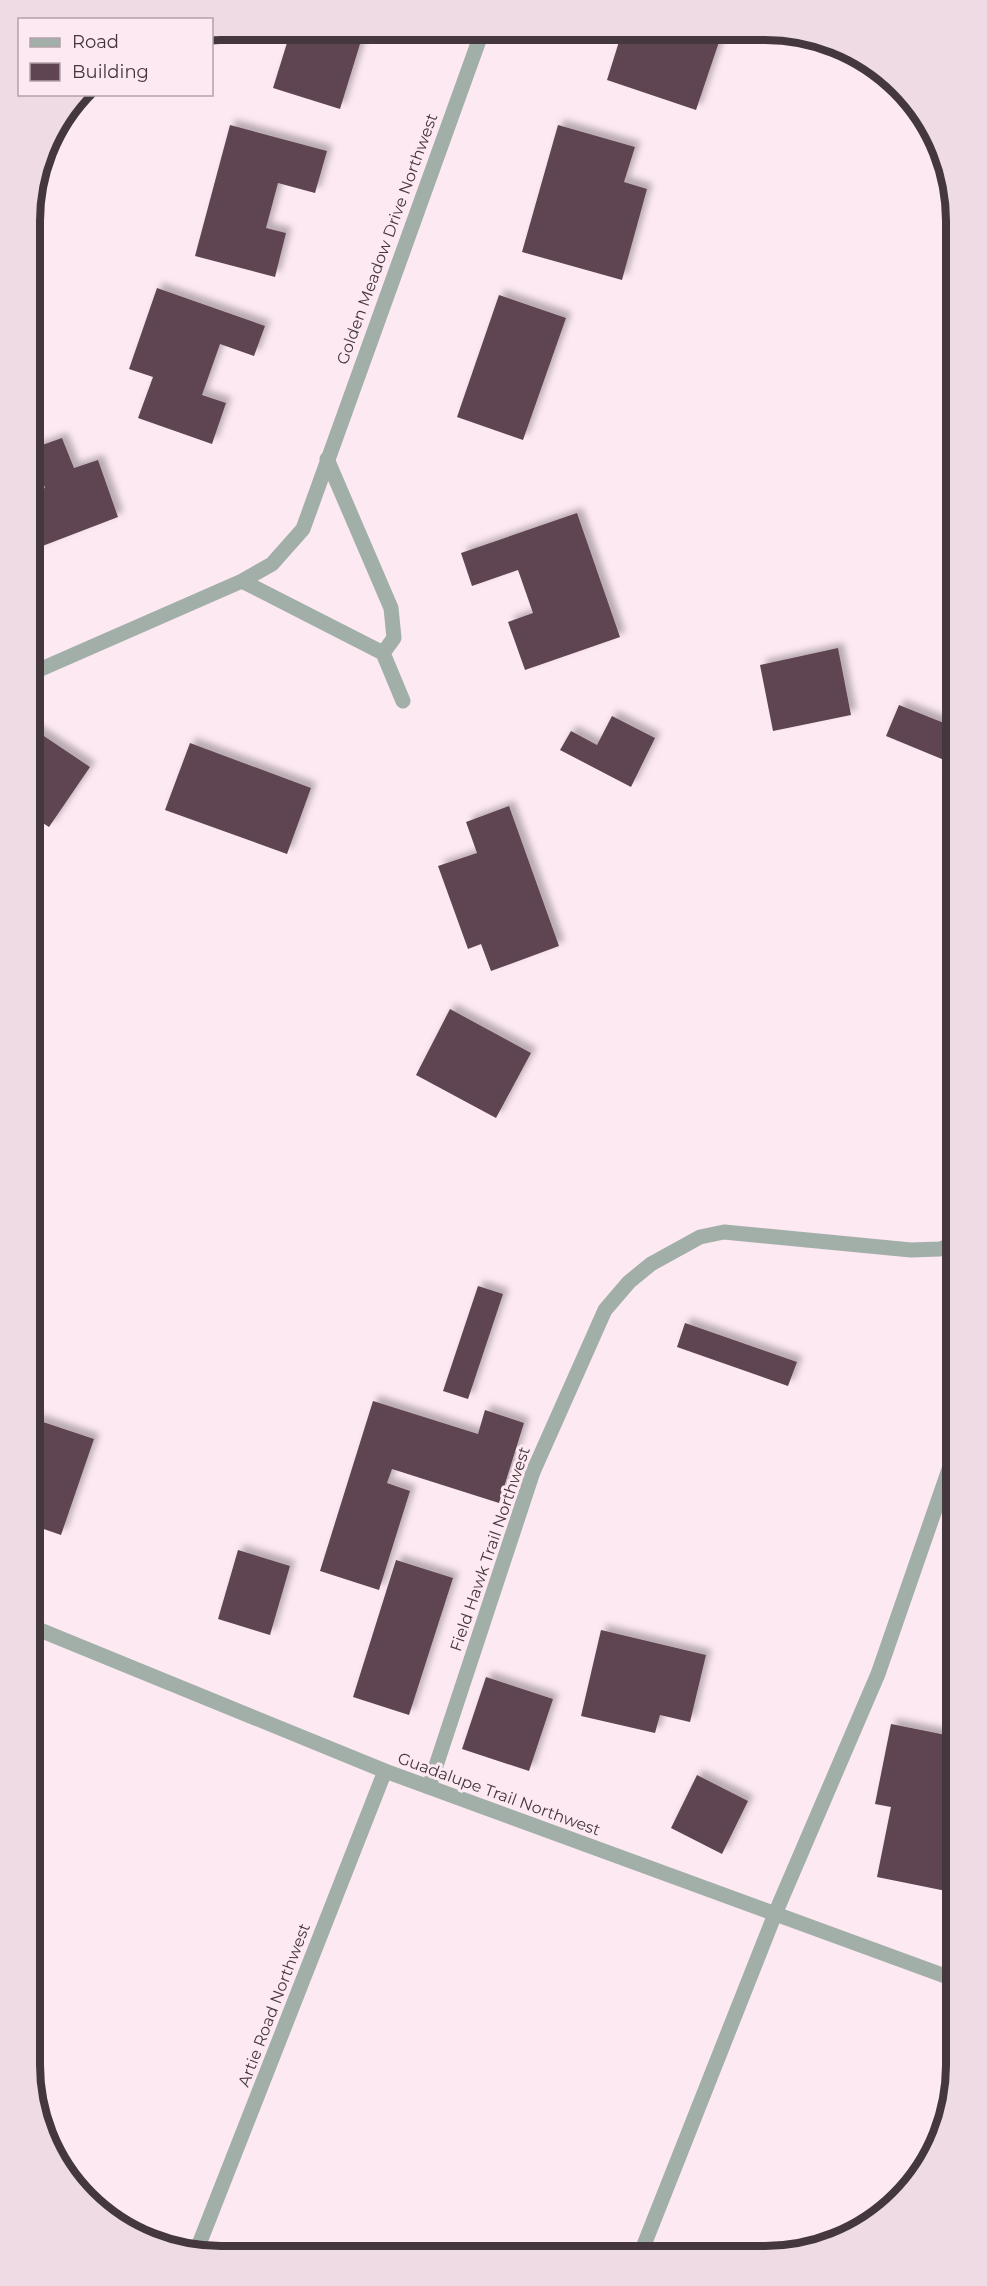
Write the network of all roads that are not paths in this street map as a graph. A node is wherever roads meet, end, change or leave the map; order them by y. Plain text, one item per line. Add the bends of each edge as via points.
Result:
1 (479, 41) edge
2 (327, 459) junction
3 (242, 581) junction
4 (383, 653) junction
5 (41, 669) edge
6 (403, 701) dead end
7 (946, 1247) edge
8 (946, 1478) edge
9 (40, 1630) edge
10 (385, 1771) junction
11 (429, 1787) junction
12 (775, 1914) junction
13 (946, 1976) edge
14 (199, 2244) edge
15 (644, 2246) edge

1 - 2 street, Golden Meadow Drive Northwest
2 - 3 street, Golden Meadow Drive Northwest via 303,529 272,564
2 - 4 street via 391,608 394,638
3 - 4 street
3 - 5 street, Golden Meadow Drive Northwest
4 - 6 street
7 - 11 street, Field Hawk Trail Northwest via 911,1250 724,1232 700,1237 651,1264 629,1282 605,1310 533,1472
8 - 12 street via 878,1674
9 - 10 street, Guadalupe Trail Northwest
10 - 11 street, Guadalupe Trail Northwest
10 - 14 street, Artie Road Northwest
11 - 12 street, Guadalupe Trail Northwest
12 - 13 street, Guadalupe Trail Northwest
12 - 15 street

